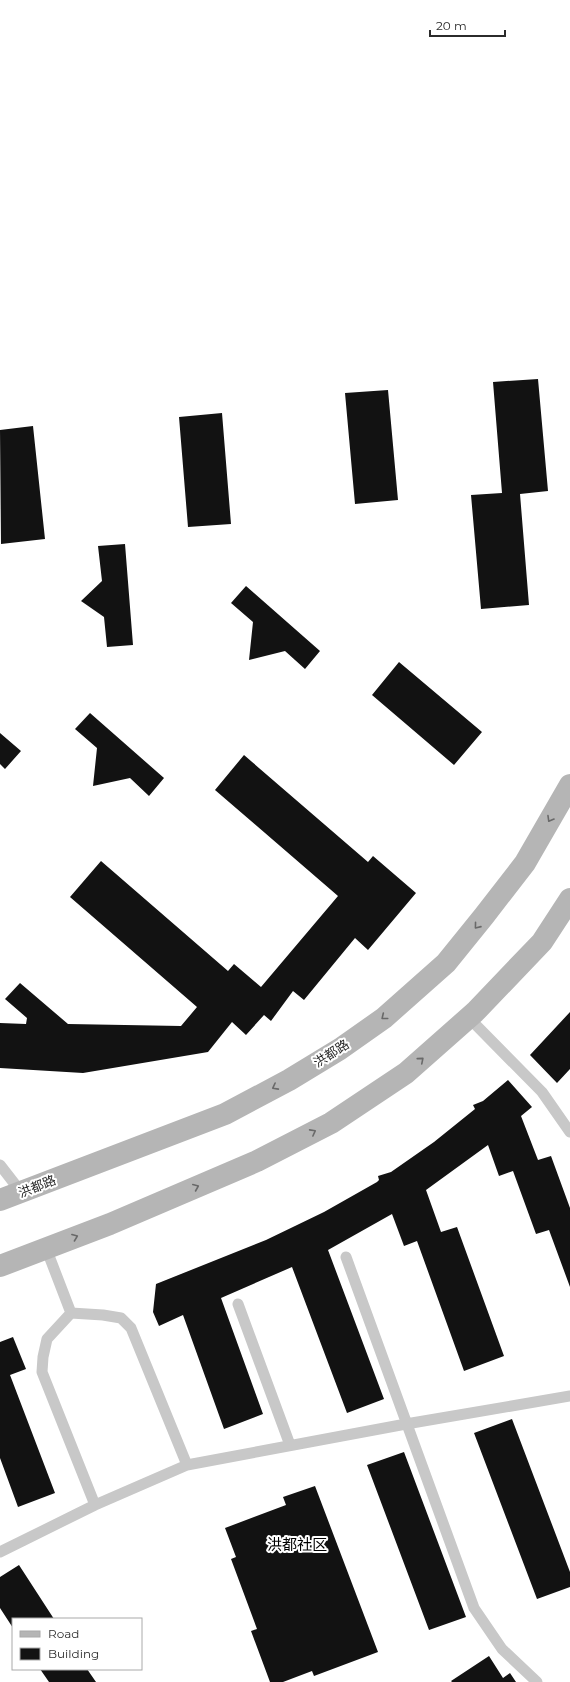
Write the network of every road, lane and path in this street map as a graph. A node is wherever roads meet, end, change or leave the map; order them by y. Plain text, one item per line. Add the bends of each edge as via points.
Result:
1 (570, 785) edge
2 (570, 898) edge
3 (469, 1018) junction
4 (570, 1132) edge
5 (0, 1165) edge
6 (21, 1192) junction
7 (0, 1200) edge
8 (46, 1248) junction
9 (346, 1257) dead end
10 (0, 1266) edge
11 (238, 1304) dead end
12 (71, 1313) junction
13 (570, 1396) edge
14 (406, 1424) junction
15 (290, 1445) junction
16 (187, 1465) junction
17 (95, 1505) junction
18 (0, 1552) edge
19 (537, 1682) edge

1 -> 6 main road, 洪都路 via 525,863 479,922 446,963 384,1018 289,1080 225,1114
2 - 3 main road via 542,942
3 - 4 lane via 542,1092
8 -> 3 main road via 117,1221 257,1161 331,1123 406,1073
5 - 6 lane
6 - 7 main road, 洪都路
8 - 10 main road
8 - 12 lane
9 - 14 lane
11 - 15 lane
12 - 16 lane via 121,1318 131,1328
12 - 17 lane via 47,1339 42,1372
13 - 14 lane
14 - 15 lane
14 - 19 lane via 474,1608 502,1649
15 - 16 lane
16 - 17 lane
17 - 18 lane

